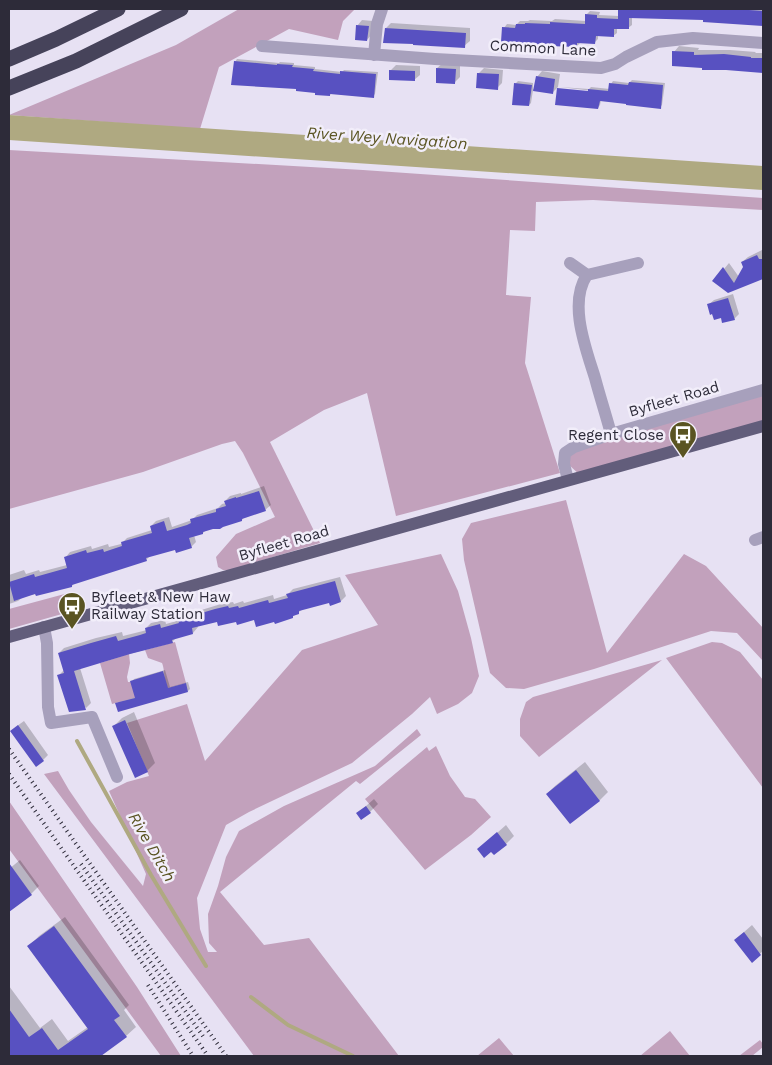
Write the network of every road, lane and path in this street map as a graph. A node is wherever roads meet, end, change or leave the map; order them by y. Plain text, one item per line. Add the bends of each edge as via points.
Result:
1 (118, 9) edge
2 (181, 9) edge
3 (382, 9) edge
4 (763, 43) edge
5 (262, 46) dead end
6 (374, 55) junction
7 (9, 59) edge
8 (9, 88) edge
9 (570, 263) dead end
10 (638, 263) dead end
11 (587, 274) junction
12 (763, 390) edge
13 (763, 426) edge
14 (611, 434) junction
15 (568, 480) junction
16 (44, 627) junction
17 (9, 637) edge
18 (117, 777) dead end

1 - 7 highway
2 - 8 highway via 76,61
3 - 6 street
4 - 6 street, Common Lane via 693,38 657,42 601,68
5 - 6 street, Common Lane
9 - 11 street
10 - 11 street
11 - 14 street via 580,291 582,333
12 - 14 street, Byfleet Road
13 - 15 main road, Byfleet Road
14 - 15 street, Byfleet Road via 565,453
15 - 16 main road, Byfleet Road
16 - 17 main road, Byfleet Road
16 - 18 street via 48,643 51,723 92,717

